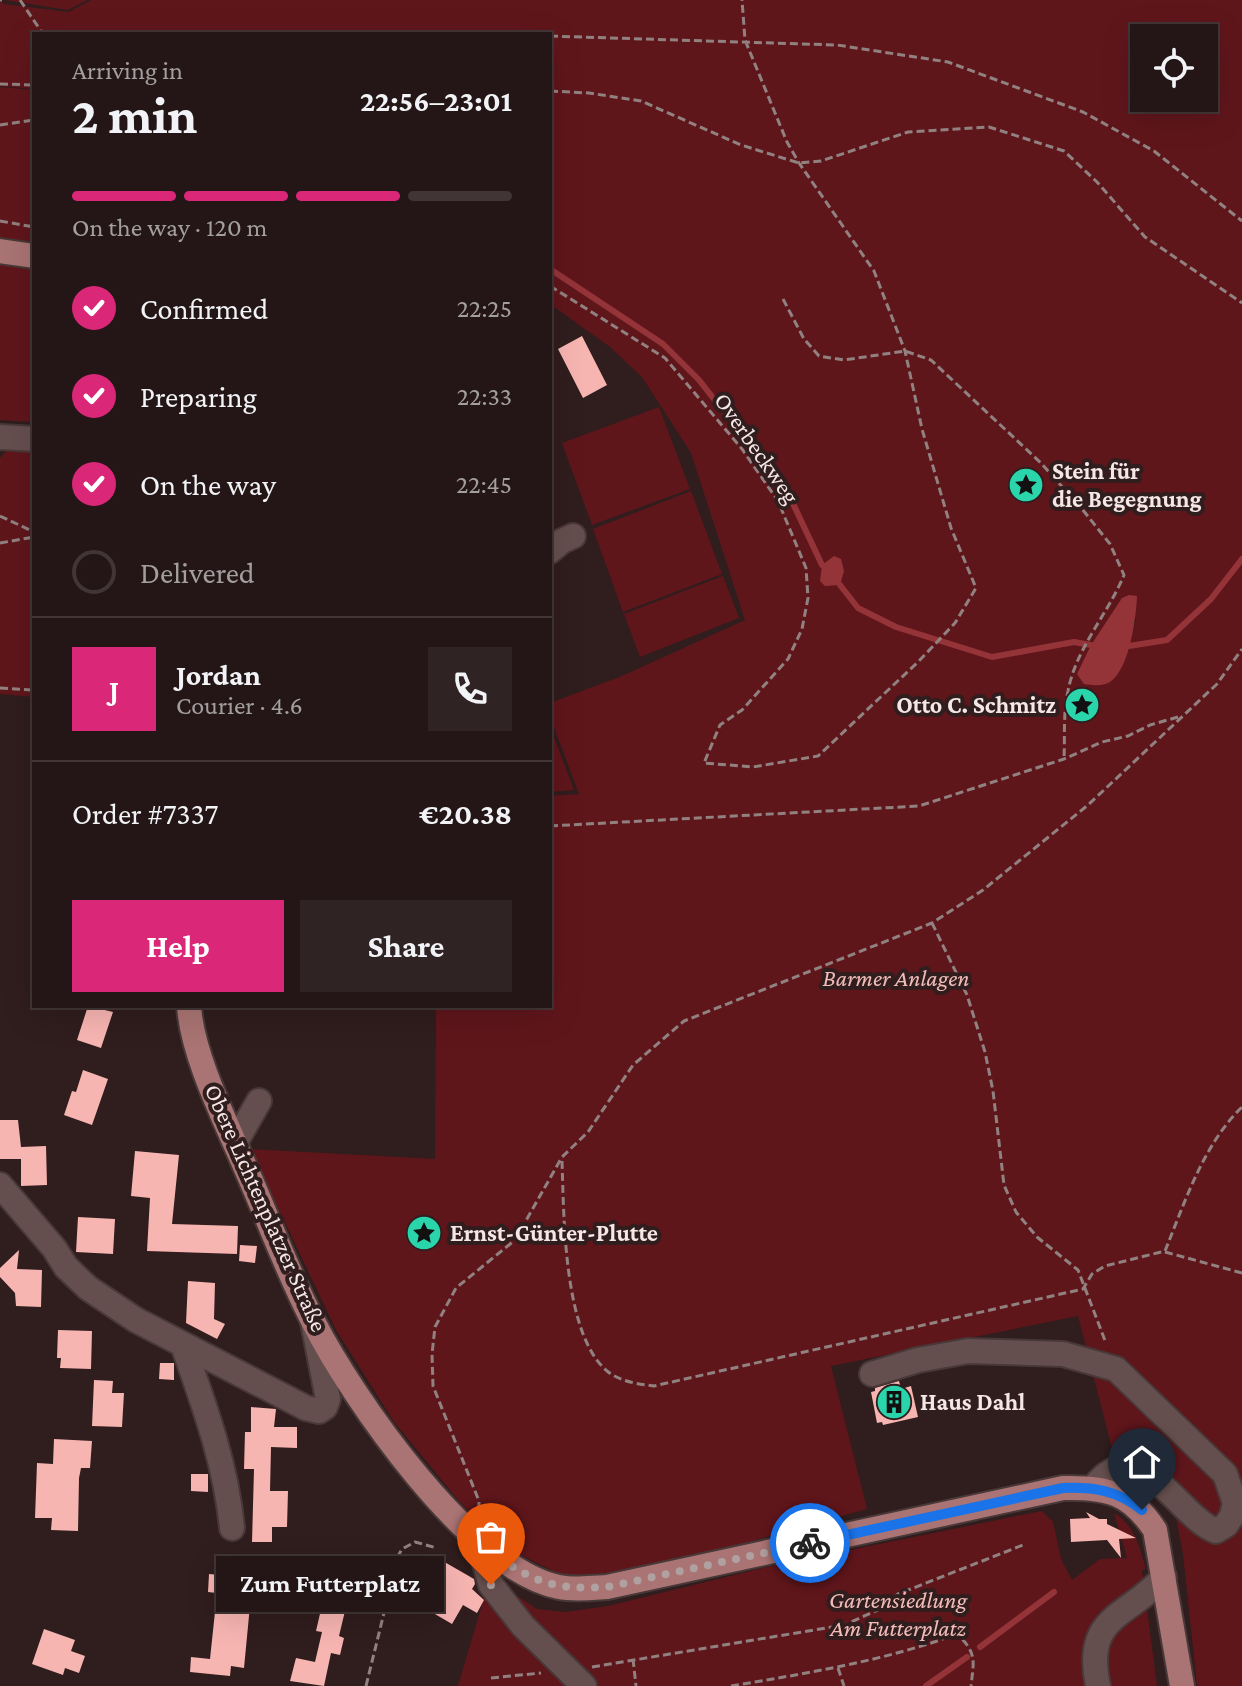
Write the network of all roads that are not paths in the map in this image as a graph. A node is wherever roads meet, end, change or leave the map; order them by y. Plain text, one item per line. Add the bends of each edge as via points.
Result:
1 (0, 251) edge
2 (32, 256) edge
3 (1, 438) edge
4 (32, 439) edge
5 (573, 536) dead end
6 (552, 549) edge
7 (189, 1008) edge
8 (259, 1101) dead end
9 (235, 1143) junction
10 (0, 1185) edge
11 (313, 1322) junction
12 (183, 1345) junction
13 (872, 1374) dead end
14 (1094, 1487) junction
15 (232, 1528) dead end
16 (479, 1542) junction
17 (1164, 1577) junction
18 (576, 1679) edge
19 (1098, 1686) edge
20 (1182, 1686) edge

1 - 2 main road
3 - 4 street
5 - 6 street
7 - 9 main road, Obere Lichtenplatzer Straße via 195,1041
8 - 9 street
9 - 11 main road, Obere Lichtenplatzer Straße
10 - 12 street via 88,1288
11 - 12 street via 328,1399 319,1411
11 - 16 main road, Obere Lichtenplatzer Straße via 395,1448
12 - 15 street via 228,1490
13 - 14 street via 968,1351 1063,1354 1116,1369 1225,1474 1235,1503 1226,1525 1216,1531 1147,1474 1115,1469
14 - 16 main road, Obere Lichtenplatzer Straße via 1063,1488 607,1587 558,1587 533,1579
14 - 17 main road, Obere Lichtenplatzer Straße via 1142,1510 1155,1530
16 - 18 street via 491,1585
17 - 19 street via 1104,1628 1093,1664
17 - 20 main road, Obere Lichtenplatzer Straße

